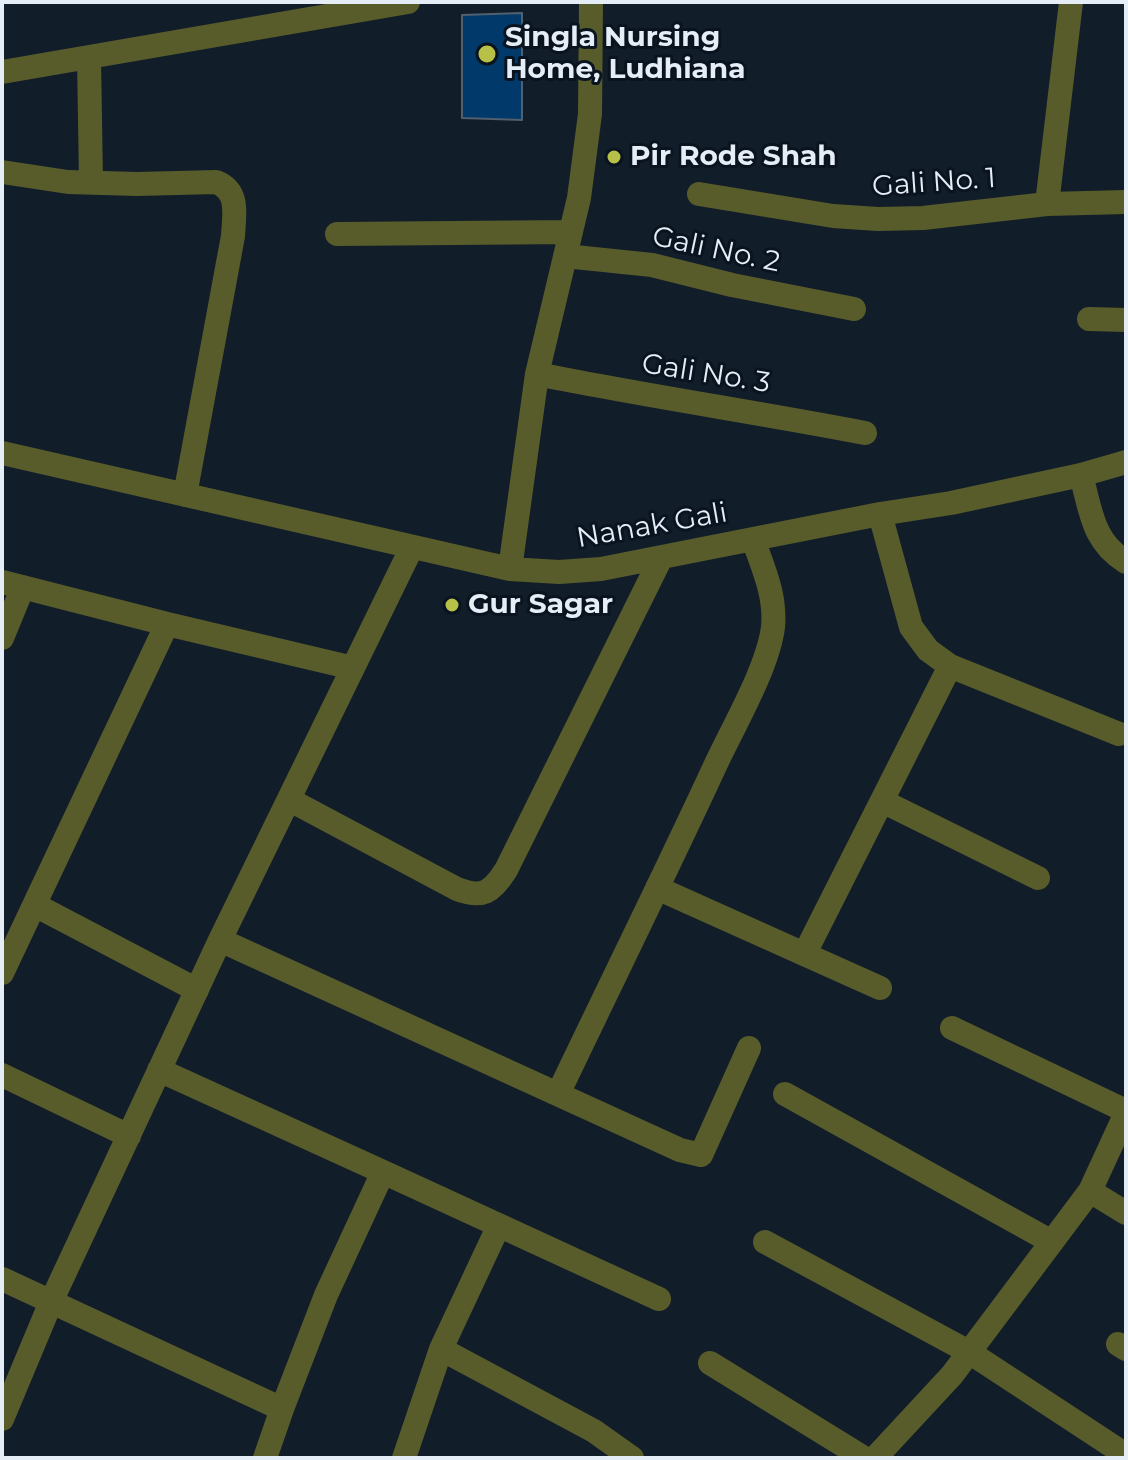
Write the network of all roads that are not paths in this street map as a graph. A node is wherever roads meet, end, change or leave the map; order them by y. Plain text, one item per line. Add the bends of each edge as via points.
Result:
1 (408, 2) edge
2 (591, 2) edge
3 (1071, 2) edge
4 (89, 57) junction
5 (2, 72) edge
6 (2, 172) edge
7 (91, 182) junction
8 (699, 194) dead end
9 (1126, 202) edge
10 (1047, 204) junction
11 (337, 234) dead end
12 (568, 244) junction
13 (854, 309) dead end
14 (1089, 319) dead end
15 (1126, 320) edge
16 (537, 374) junction
17 (865, 433) dead end
18 (2, 453) edge
19 (1126, 462) edge
20 (1081, 475) junction
21 (185, 495) junction
22 (880, 514) junction
23 (753, 539) junction
24 (412, 547) junction
25 (661, 558) junction
26 (1126, 562) edge
27 (510, 569) junction
28 (12, 584) edge
29 (167, 624) junction
30 (2, 638) edge
31 (950, 666) junction
32 (353, 668) junction
33 (1119, 734) dead end
34 (290, 800) junction
35 (882, 801) junction
36 (1038, 878) dead end
37 (657, 888) junction
38 (35, 905) junction
39 (220, 940) junction
40 (805, 953) junction
41 (2, 973) edge
42 (880, 988) dead end
43 (197, 990) junction
44 (952, 1028) dead end
45 (749, 1048) dead end
46 (159, 1070) junction
47 (2, 1075) edge
48 (558, 1094) junction
49 (785, 1094) dead end
50 (1126, 1112) edge
51 (129, 1136) junction
52 (383, 1172) junction
53 (1090, 1191) junction
54 (1126, 1213) edge
55 (499, 1225) junction
56 (765, 1242) dead end
57 (1052, 1242) junction
58 (2, 1279) edge
59 (659, 1299) dead end
60 (51, 1302) junction
61 (441, 1349) junction
62 (969, 1352) junction
63 (710, 1363) dead end
64 (282, 1409) junction
65 (2, 1416) edge
66 (1126, 1455) edge
67 (265, 1458) edge
68 (404, 1458) edge
69 (632, 1458) edge
70 (864, 1458) edge
71 (875, 1458) edge

1 - 4 street
2 - 12 street via 590,114
3 - 10 street
4 - 5 street
4 - 7 street
6 - 7 street
7 - 21 street via 216,182 232,193 233,236
8 - 10 street, Gali No. 1 via 878,219
9 - 10 street, Gali No. 1
11 - 12 street, Gali No. 2
12 - 13 street, Gali No. 2
12 - 16 street
14 - 15 street
16 - 17 street, Gali No. 3
16 - 27 street
18 - 21 street, Nanak Gali
19 - 20 street, Nanak Gali
20 - 22 street, Nanak Gali
20 - 26 street via 1098,536
21 - 24 street, Nanak Gali
22 - 23 street, Nanak Gali
22 - 31 street via 911,627 928,650
23 - 25 street, Nanak Gali
23 - 37 street via 772,590 773,628 757,676
24 - 27 street, Nanak Gali
24 - 32 street
25 - 27 street, Nanak Gali via 601,569
25 - 34 street via 506,870 490,890 472,895 457,889
28 - 29 street
28 - 30 street
29 - 32 street
29 - 38 street
31 - 33 street
31 - 35 street
32 - 34 street
34 - 39 street
35 - 36 street
35 - 40 street
37 - 40 street
37 - 48 street
38 - 41 street
38 - 43 street
39 - 43 street
39 - 48 street
40 - 42 street
43 - 46 street
44 - 50 street
45 - 48 street via 701,1155
46 - 51 street
46 - 52 street
47 - 51 street
49 - 57 street
50 - 53 street
51 - 60 street
52 - 55 street
52 - 64 street via 326,1295
53 - 54 street
53 - 57 street
55 - 59 street
55 - 61 street
56 - 62 street
57 - 62 street
58 - 60 street
60 - 64 street
60 - 65 street
61 - 68 street
61 - 69 street via 594,1431
62 - 66 street
62 - 71 street
63 - 70 street
64 - 67 street

